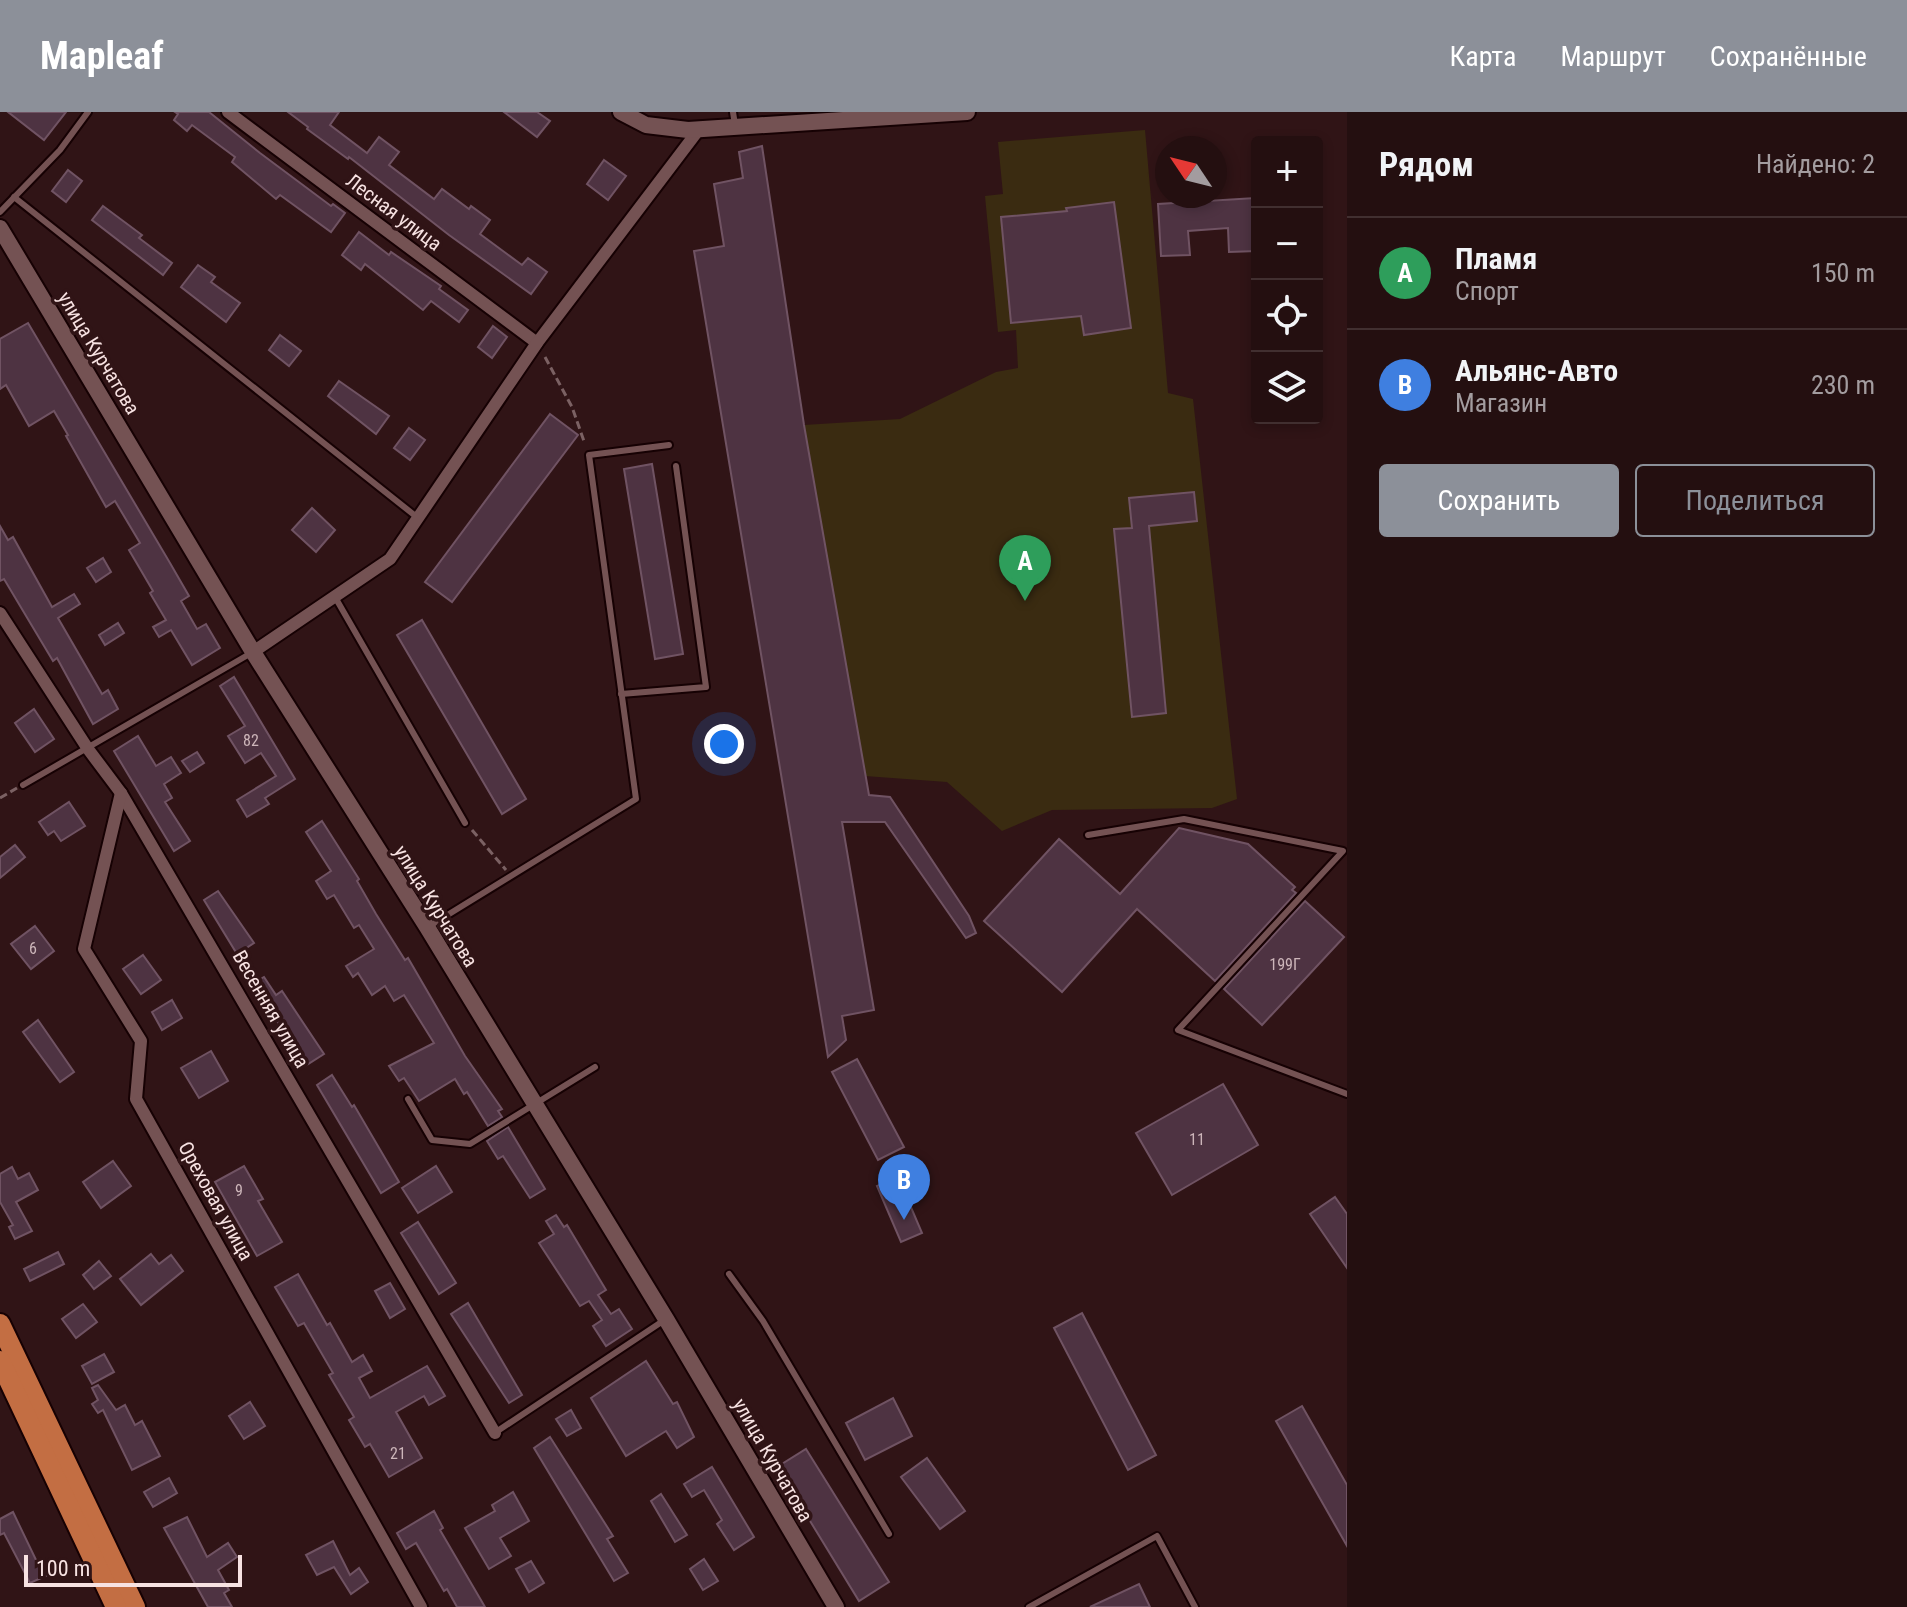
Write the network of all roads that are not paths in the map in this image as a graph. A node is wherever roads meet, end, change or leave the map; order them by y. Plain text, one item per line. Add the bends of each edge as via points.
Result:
1 (88, 112) edge
2 (228, 112) edge
3 (621, 112) edge
4 (967, 112) edge
5 (734, 118) edge
6 (700, 128) junction
7 (14, 197) junction
8 (0, 212) edge
9 (0, 228) edge
10 (537, 343) junction
11 (669, 445) dead end
12 (676, 466) dead end
13 (418, 518) junction
14 (335, 597) junction
15 (0, 613) edge
16 (253, 652) junction
17 (621, 694) junction
18 (88, 749) junction
19 (23, 785) road end
20 (121, 793) junction
21 (465, 823) road end
22 (1088, 835) dead end
23 (427, 927) junction
24 (595, 1067) dead end
25 (1347, 1094) edge
26 (408, 1099) dead end
27 (534, 1107) junction
28 (729, 1274) dead end
29 (666, 1319) junction
30 (0, 1324) edge
31 (0, 1361) edge
32 (495, 1433) joint
33 (889, 1534) dead end
34 (116, 1607) edge
35 (135, 1607) edge
36 (421, 1607) edge
37 (836, 1607) edge
38 (1029, 1607) edge
39 (1195, 1607) edge

1 - 7 lane
2 - 10 street, Лесная улица
3 - 6 street via 646,125
4 - 5 street
5 - 6 street
6 - 10 street
7 - 8 lane
7 - 13 lane
9 - 16 street, улица Курчатова
10 - 13 street
11 - 17 lane via 589,455
12 - 17 lane via 706,687
13 - 14 street via 390,559
14 - 16 street
14 - 21 lane
15 - 18 street, Весенняя улица
16 - 18 lane
16 - 23 street, улица Курчатова
17 - 23 lane via 636,799
18 - 19 lane
18 - 20 street, Весенняя улица
20 - 32 street, Весенняя улица
20 - 36 street, Ореховая улица via 84,949 141,1041 136,1099
22 - 25 lane via 1184,819 1343,851 1178,1030
23 - 27 street, улица Курчатова
24 - 27 lane
26 - 27 lane via 432,1140 470,1144
27 - 29 street, улица Курчатова
28 - 33 lane via 763,1321
29 - 32 lane
29 - 37 street, улица Курчатова
30 - 35 main road
31 - 34 main road
38 - 39 lane via 1157,1536

